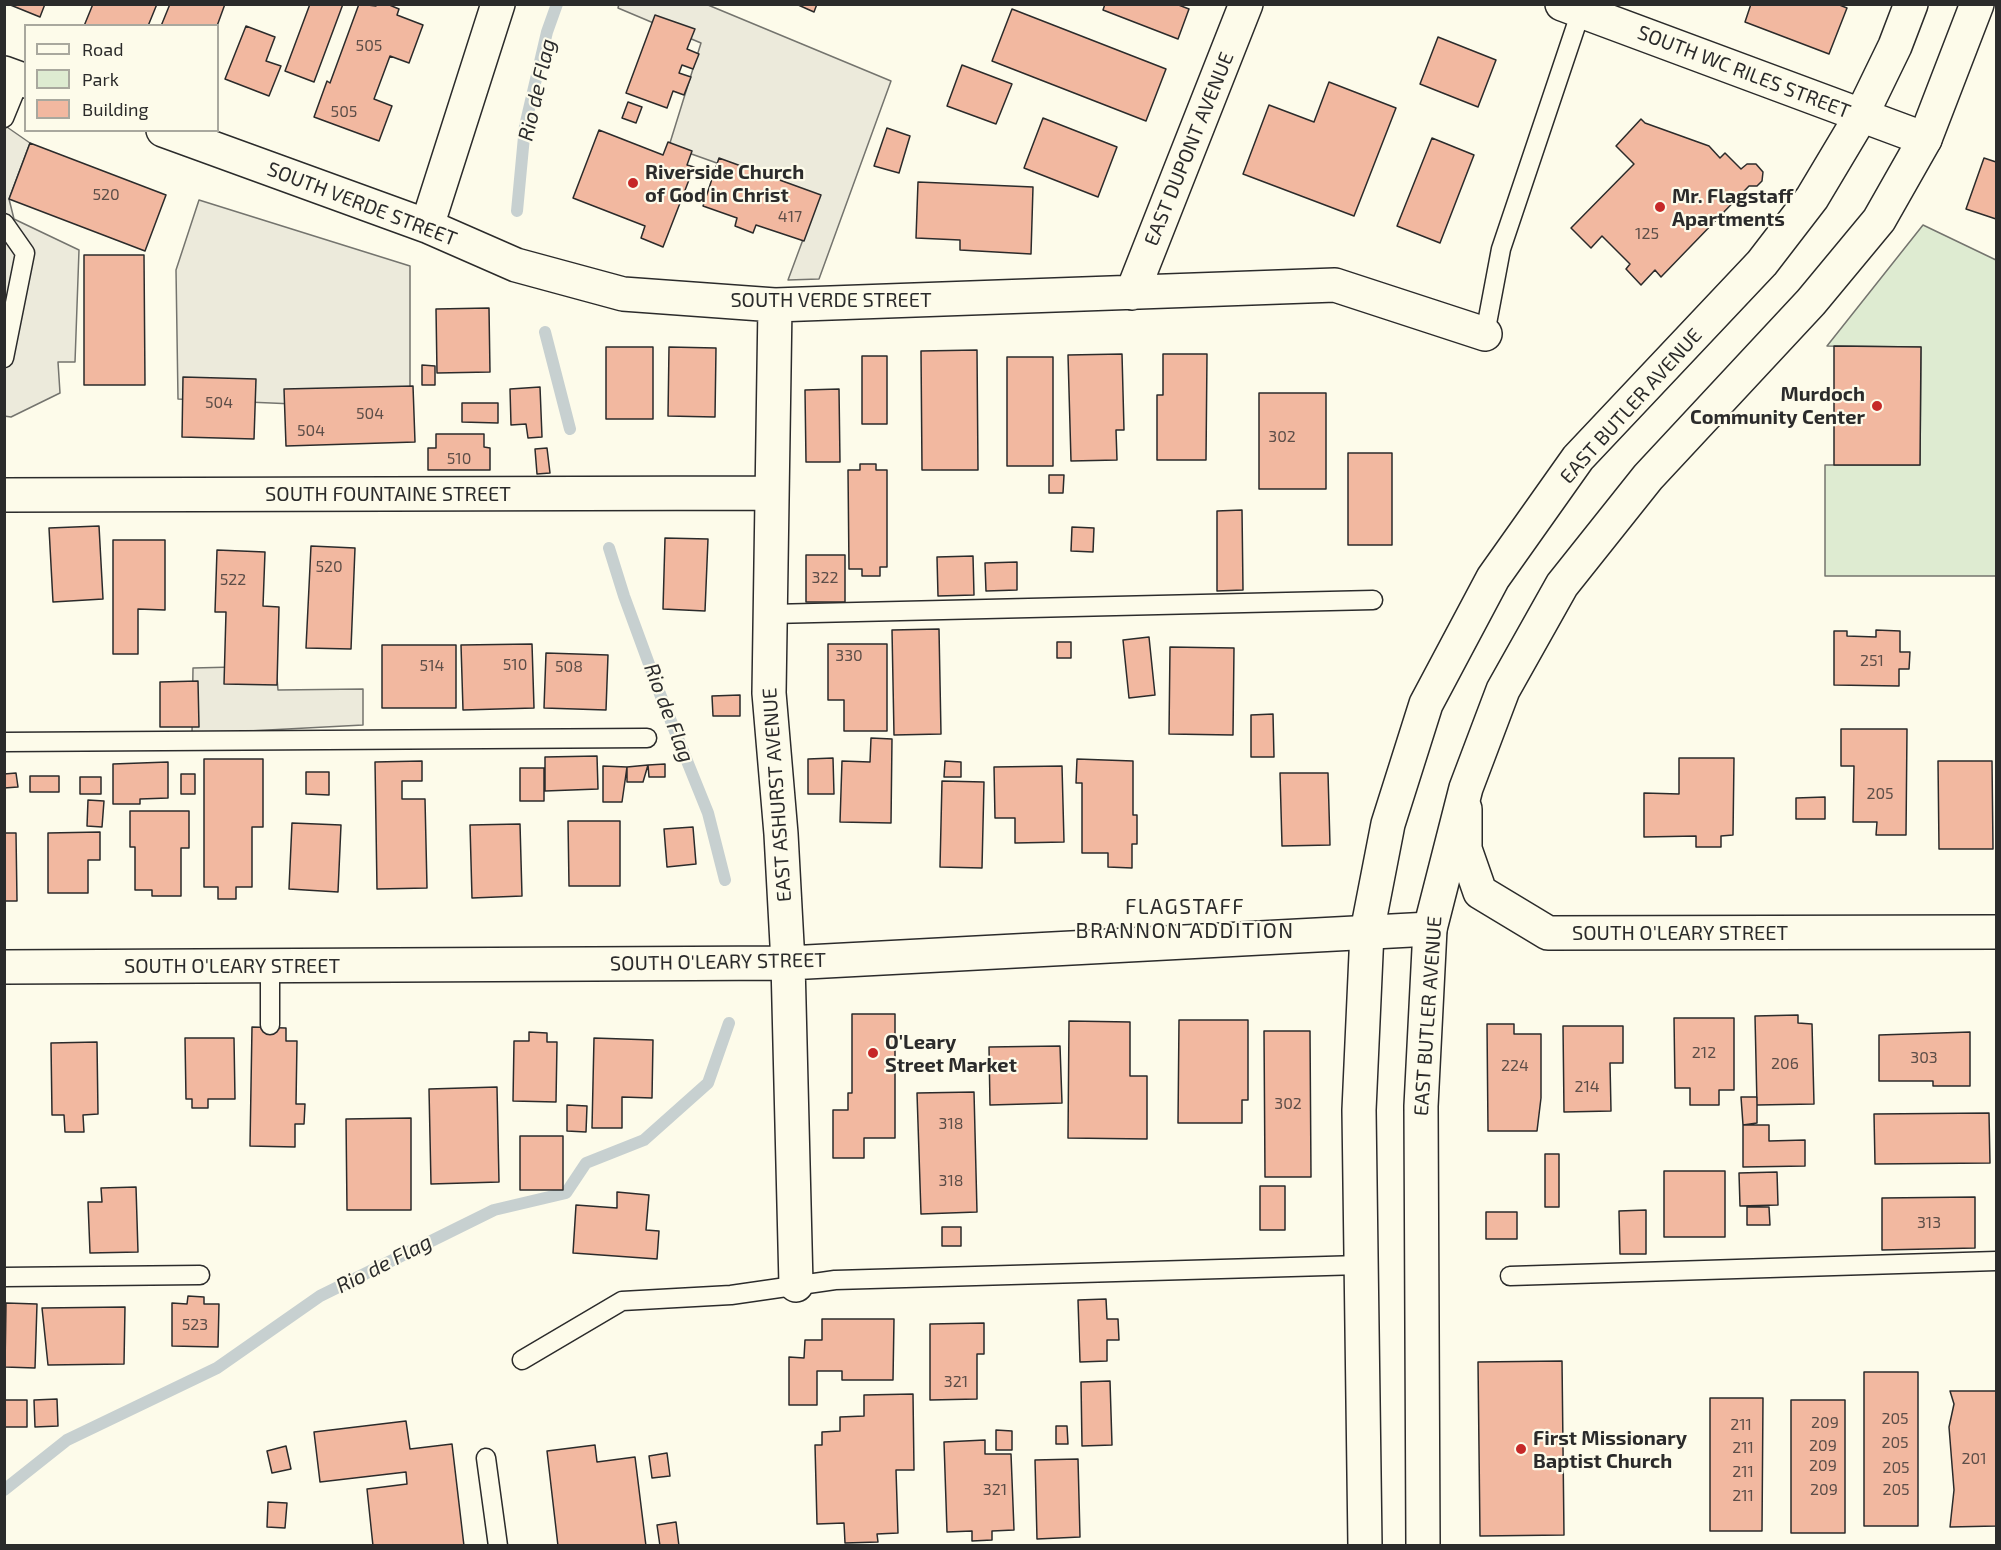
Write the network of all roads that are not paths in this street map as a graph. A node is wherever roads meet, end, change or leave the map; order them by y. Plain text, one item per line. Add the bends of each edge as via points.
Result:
1 (498, 4) edge
2 (1246, 4) edge
3 (1911, 4) edge
4 (1977, 4) edge
5 (1572, 8) edge
6 (17, 78) edge
7 (1861, 116) junction
8 (4, 118) edge
9 (168, 132) edge
10 (1925, 139) junction
11 (4, 223) edge
12 (427, 226) junction
13 (1132, 292) junction
14 (775, 305) junction
15 (1485, 334) joint
16 (4, 358) edge
17 (772, 493) junction
18 (4, 495) edge
19 (1373, 600) dead end
20 (771, 614) junction
21 (647, 738) dead end
22 (4, 742) edge
23 (1466, 788) junction
24 (1430, 929) junction
25 (1367, 932) junction
26 (1996, 932) edge
27 (788, 963) junction
28 (270, 966) junction
29 (4, 967) edge
30 (270, 1025) dead end
31 (1996, 1261) edge
32 (1361, 1265) junction
33 (201, 1275) dead end
34 (1510, 1276) dead end
35 (4, 1277) edge
36 (796, 1285) junction
37 (522, 1360) dead end
38 (486, 1458) dead end
39 (498, 1545) edge
40 (1365, 1545) edge
41 (1423, 1545) edge

1 - 12 street
2 - 13 street, EAST DUPONT AVENUE
3 - 7 street, EAST BUTLER AVENUE
4 - 10 street, EAST BUTLER AVENUE
5 - 7 street, SOUTH WC RILES STREET
5 - 15 lane via 1501,249
6 - 8 lane
7 - 10 street, SOUTH WC RILES STREET
7 - 25 street, EAST BUTLER AVENUE via 1812,198 1762,262 1578,458 1492,578 1426,704 1388,824
9 - 12 street, SOUTH VERDE STREET
10 - 23 street, EAST BUTLER AVENUE via 1879,220 1811,302 1648,477 1562,585 1503,690
11 - 16 lane via 25,253
12 - 14 street, SOUTH VERDE STREET via 516,265 623,294
13 - 14 street, SOUTH VERDE STREET
13 - 15 street, SOUTH VERDE STREET via 1335,285
14 - 17 street, EAST ASHURST AVENUE
17 - 18 street, SOUTH FOUNTAINE STREET
17 - 20 street, EAST ASHURST AVENUE
19 - 20 lane
20 - 27 street, EAST ASHURST AVENUE via 769,693 782,834
21 - 22 lane
23 - 24 street, EAST BUTLER AVENUE
23 - 26 street, SOUTH O'LEARY STREET via 1465,849 1480,892 1548,933
24 - 25 street, SOUTH O'LEARY STREET
24 - 41 street, EAST BUTLER AVENUE via 1421,1106
25 - 27 street, SOUTH O'LEARY STREET
25 - 32 street, EAST BUTLER AVENUE via 1359,1110
27 - 28 street, SOUTH O'LEARY STREET
27 - 36 street, EAST ASHURST AVENUE
28 - 29 street, SOUTH O'LEARY STREET
28 - 30 lane
31 - 34 lane
32 - 36 lane via 835,1280
32 - 40 street, EAST BUTLER AVENUE
33 - 35 lane
36 - 37 lane via 731,1295 622,1301
38 - 39 lane

